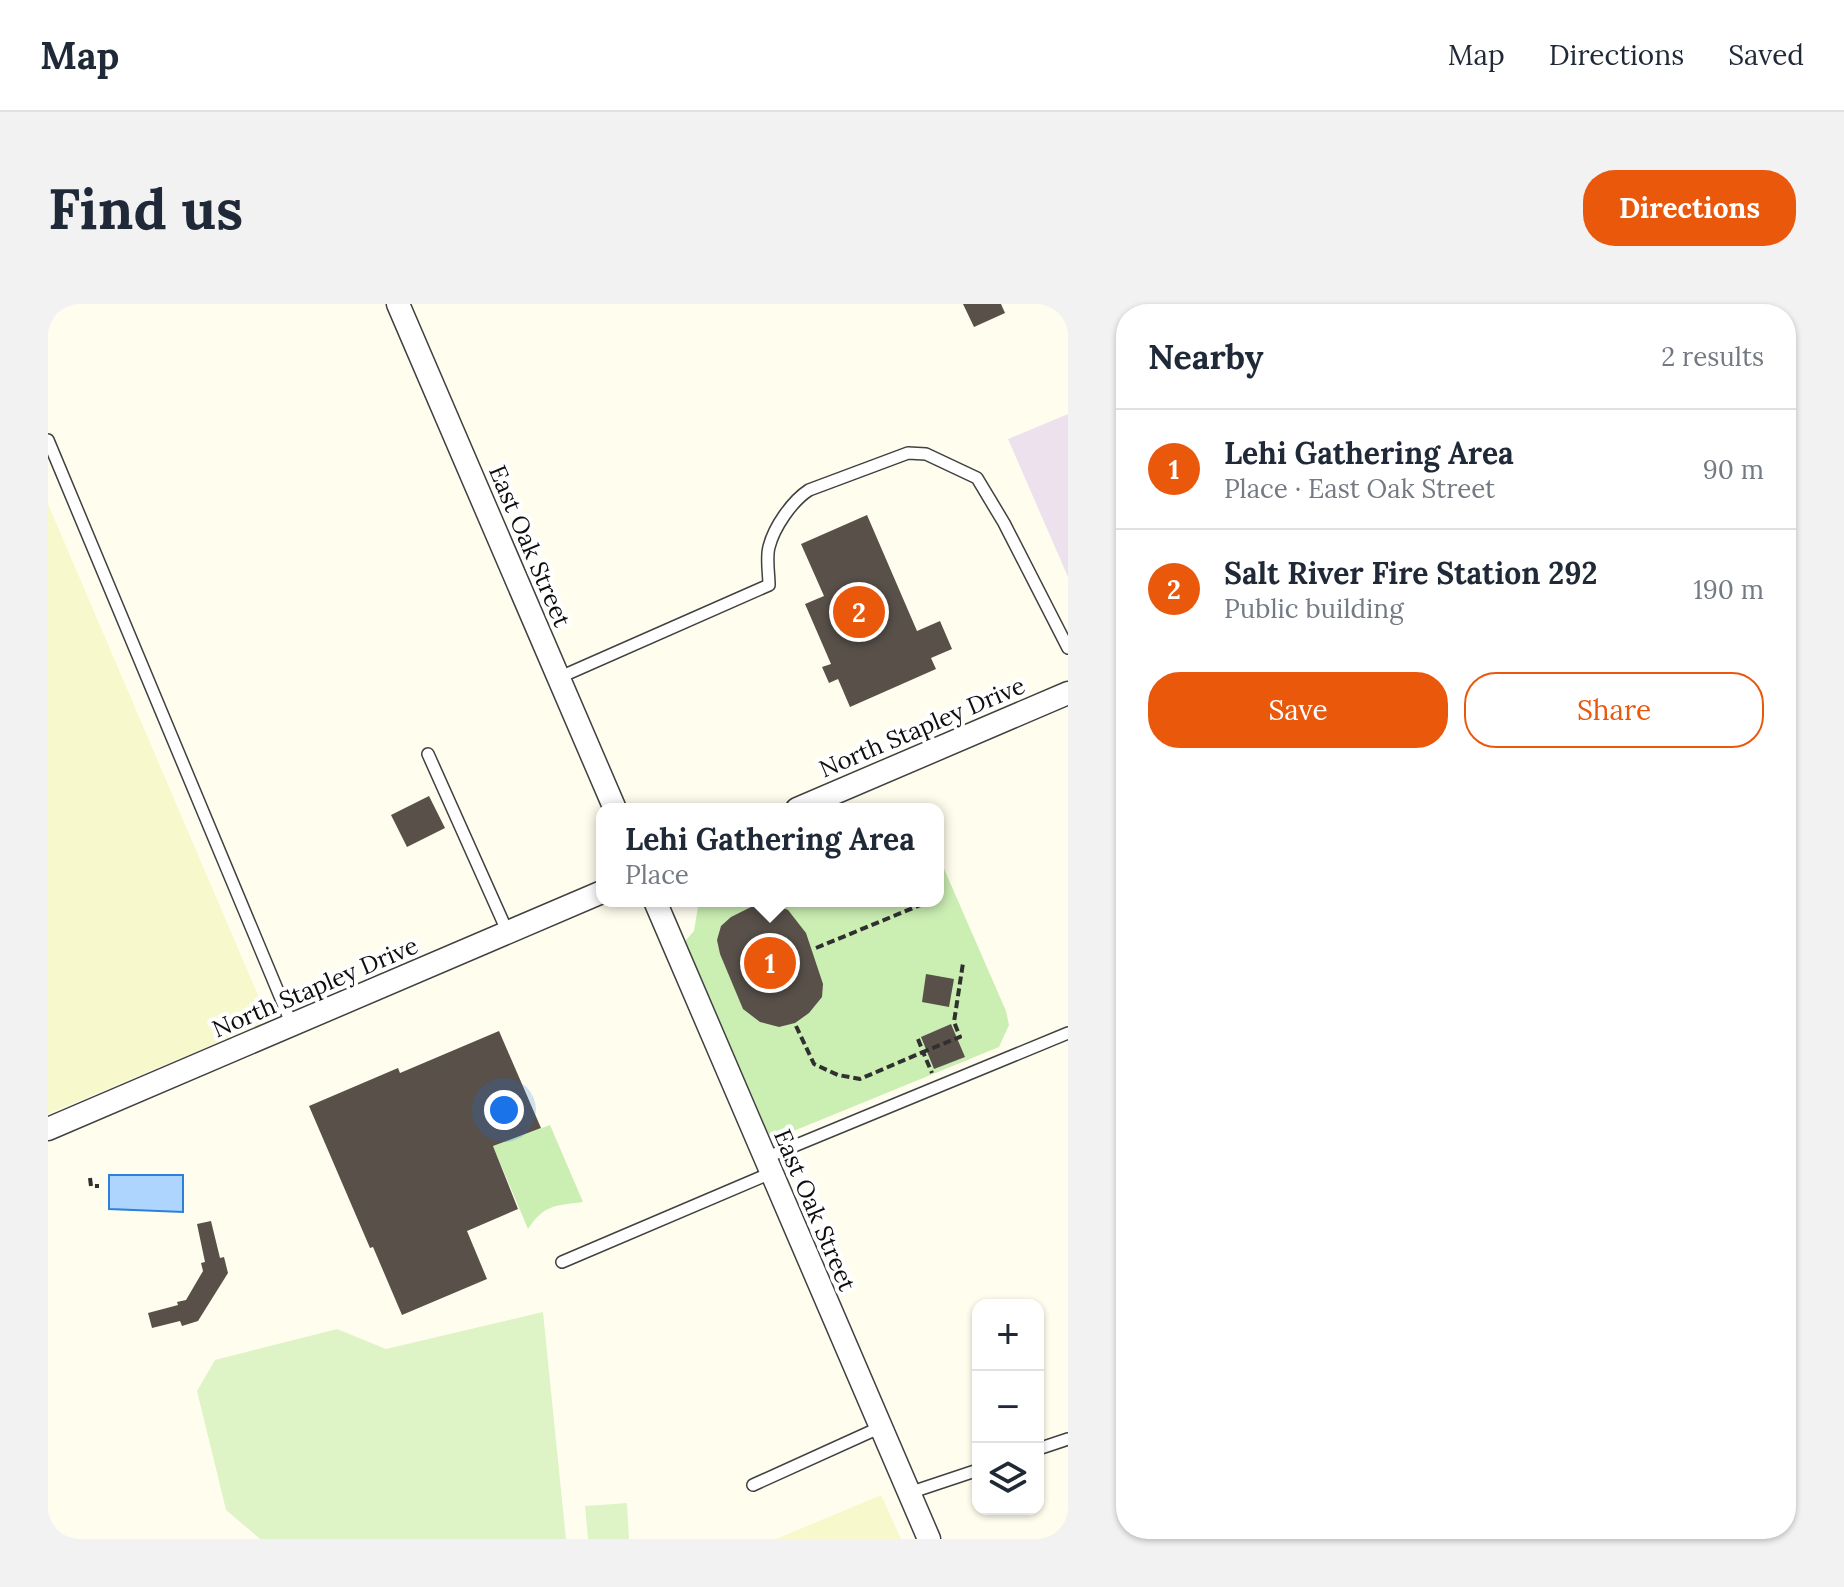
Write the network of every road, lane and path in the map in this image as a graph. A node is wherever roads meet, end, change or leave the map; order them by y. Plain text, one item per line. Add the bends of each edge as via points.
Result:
1 (398, 304) edge
2 (48, 440) edge
3 (1068, 648) edge
4 (558, 678) junction
5 (1066, 698) edge
6 (428, 754) dead end
7 (612, 803) edge
8 (812, 803) edge
9 (596, 895) edge
10 (658, 907) edge
11 (915, 907) edge
12 (508, 933) junction
13 (816, 948) dead end
14 (963, 963) dead end
15 (292, 1025) junction
16 (796, 1026) dead end
17 (1068, 1033) edge
18 (918, 1039) dead end
19 (923, 1052) junction
20 (937, 1087) junction
21 (48, 1129) edge
22 (768, 1165) junction
23 (90, 1178) dead end
24 (99, 1186) dead end
25 (562, 1262) dead end
26 (881, 1427) junction
27 (1068, 1439) edge
28 (1044, 1447) edge
29 (972, 1472) edge
30 (753, 1485) dead end
31 (909, 1493) junction
32 (929, 1539) edge

1 - 4 street, East Oak Street
2 - 15 lane
3 - 4 lane via 977,478 926,454 908,453 798,497 768,547 769,585
4 - 7 street, East Oak Street
5 - 8 street, North Stapley Drive
6 - 12 lane
9 - 12 street, North Stapley Drive
10 - 22 street, East Oak Street
11 - 13 path
12 - 15 street, North Stapley Drive
14 - 19 path via 954,1022 960,1037
15 - 21 street, North Stapley Drive
16 - 19 path via 814,1064 838,1075 860,1079
17 - 20 lane
18 - 19 path
19 - 20 path
20 - 22 lane
22 - 25 lane
22 - 26 street, East Oak Street
23 - 24 path via 91,1186
26 - 30 lane
26 - 31 street, East Oak Street
27 - 28 lane
29 - 31 lane
31 - 32 street, East Oak Street

